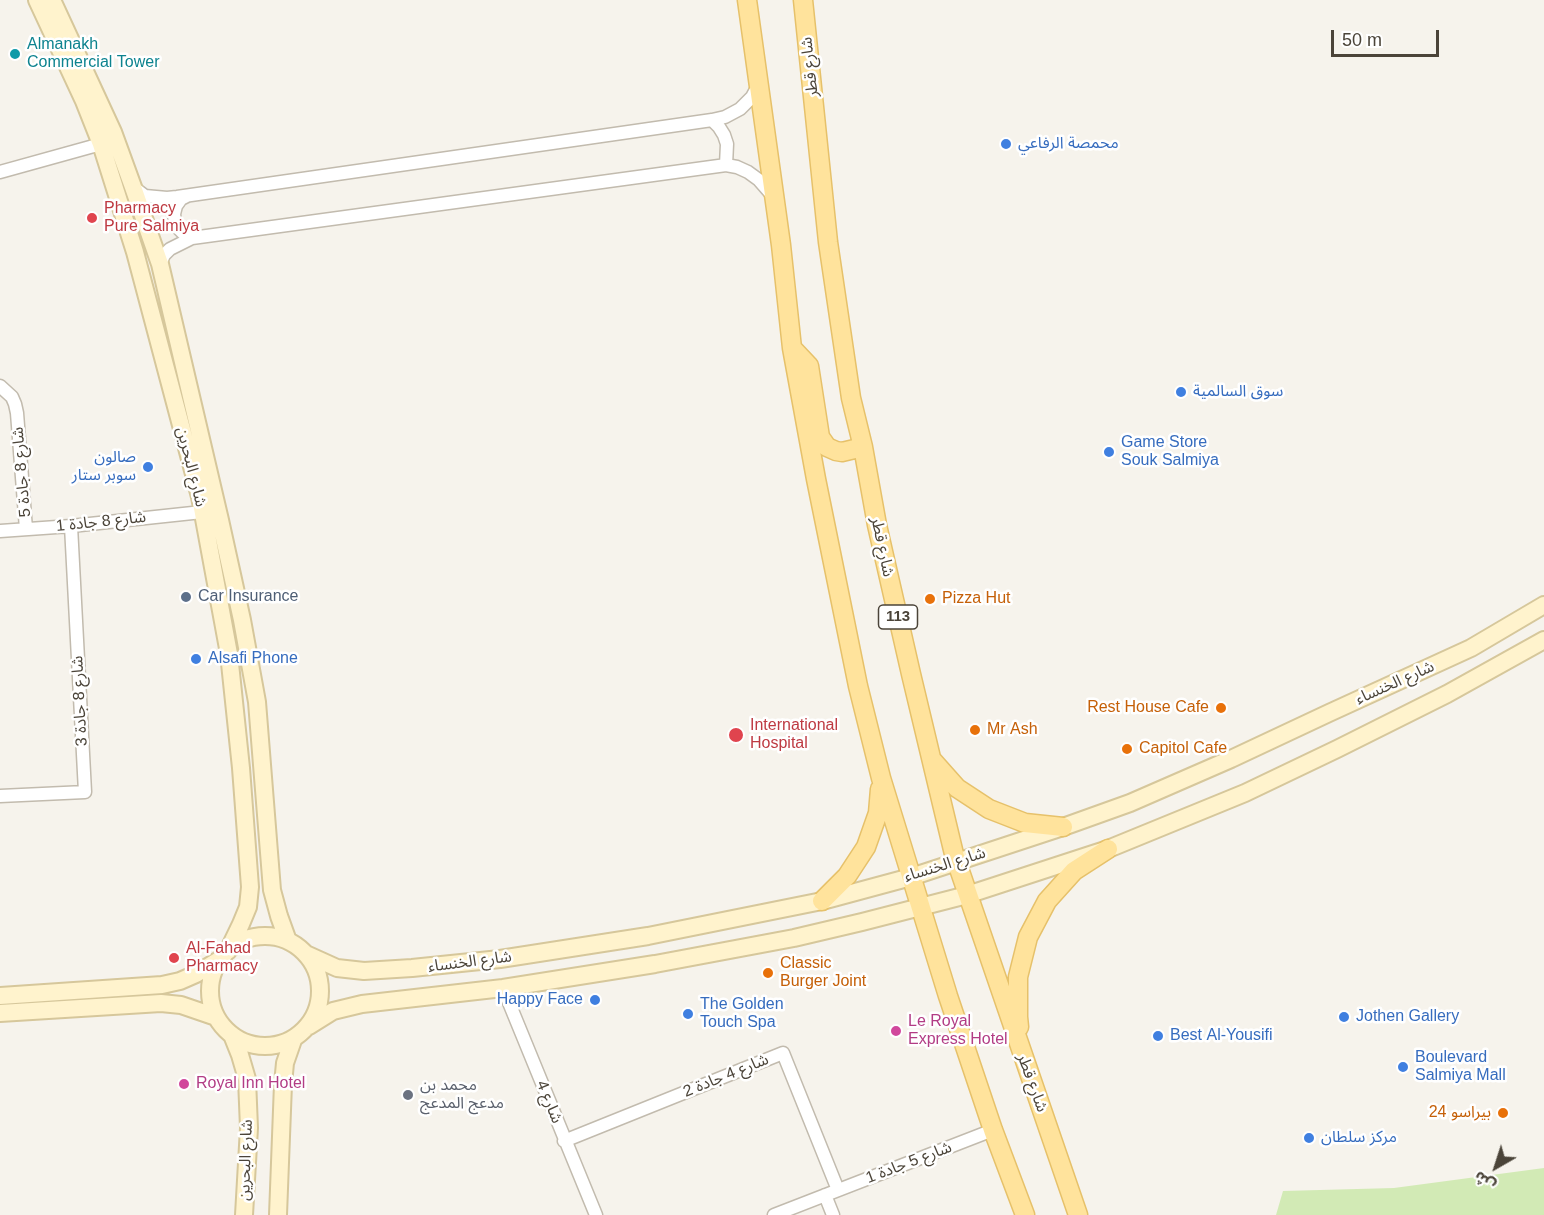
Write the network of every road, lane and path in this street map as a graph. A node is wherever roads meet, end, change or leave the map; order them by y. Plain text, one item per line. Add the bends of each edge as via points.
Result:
1 (37, 0) edge
2 (52, 0) edge
3 (747, 0) edge
4 (803, 0) edge
5 (759, 82) junction
6 (712, 120) junction
7 (100, 144) junction
8 (726, 165) junction
9 (0, 172) edge
10 (134, 187) junction
11 (188, 195) junction
12 (775, 199) junction
13 (192, 238) junction
14 (160, 264) junction
15 (792, 348) junction
16 (0, 386) edge
17 (863, 447) junction
18 (202, 512) junction
19 (71, 526) junction
20 (26, 529) junction
21 (0, 531) edge
22 (1544, 605) edge
23 (1544, 640) edge
24 (931, 759) junction
25 (881, 778) junction
26 (0, 796) edge
27 (1063, 827) junction
28 (1108, 849) junction
29 (957, 863) junction
30 (911, 876) junction
31 (968, 895) junction
32 (822, 901) junction
33 (920, 907) junction
34 (288, 941) junction
35 (306, 954) junction
36 (224, 955) junction
37 (503, 988) junction
38 (0, 996) edge
39 (0, 1013) edge
40 (216, 1017) junction
41 (309, 1026) junction
42 (231, 1035) junction
43 (292, 1040) junction
44 (1024, 1061) junction
45 (993, 1130) junction
46 (564, 1141) junction
47 (838, 1191) junction
48 (825, 1195) junction
49 (1076, 1214) edge
50 (244, 1215) edge
51 (278, 1215) edge
52 (596, 1215) edge
53 (774, 1215) edge
54 (833, 1215) edge
55 (1027, 1215) edge

1 - 7 street, شارع البحرين
2 - 10 street, شارع البحرين
3 - 5 main road
4 - 17 main road, شارع قطر / 113 via 832,274 851,398
5 - 6 street via 740,109
5 - 12 main road
6 - 8 street via 727,144
6 - 11 street
7 - 9 street
7 - 18 street, شارع البحرين via 141,273
8 - 12 street via 748,172
8 - 13 street
10 - 11 street via 145,196 156,198
10 - 14 street, شارع البحرين
11 - 13 street via 176,206 174,214 179,229
12 - 15 main road
13 - 14 street via 170,249
14 - 34 street, شارع البحرين via 242,620 257,702 272,890
15 - 17 main road via 808,366 820,437 827,447 842,452
15 - 25 main road via 858,686
16 - 20 street, شارع 8 جادة 5 via 12,397 17,413
17 - 24 main road, شارع قطر / 113
18 - 19 street, شارع 8 جادة 1
18 - 36 street, شارع البحرين via 229,654 250,888 248,907
19 - 20 street, شارع 8 جادة 1
19 - 26 street, شارع 8 جادة 3 via 85,792
20 - 21 street, شارع 8 جادة 1
22 - 27 street, شارع الخنساء via 1471,648 1231,759
23 - 28 street, شارع الخنساء via 1337,749 1245,793
24 - 27 main road via 957,788 989,809 1025,823
24 - 29 main road, شارع قطر / 113
25 - 30 main road
25 - 32 main road via 878,813 866,847 847,876
27 - 29 street, شارع الخنساء
28 - 31 street, شارع الخنساء
28 - 44 main road via 1074,871 1047,901 1028,937 1018,976
29 - 30 street, شارع الخنساء
29 - 31 main road, شارع قطر / 113
30 - 32 street, شارع الخنساء
30 - 33 main road
31 - 33 street, شارع الخنساء
31 - 44 main road, شارع قطر / 113
32 - 35 street, شارع الخنساء via 648,936 500,959 364,971 337,968
33 - 37 street, شارع الخنساء via 794,938
33 - 45 main road
34 - 35 street
34 - 36 street via 257,937 241,942
35 - 41 street via 315,967 321,997
36 - 38 street via 195,974 162,985
36 - 40 street via 210,987
37 - 41 street, شارع الخنساء via 362,1004 333,1011
37 - 46 street, شارع 4
39 - 40 street via 161,1003
40 - 42 street
41 - 43 street
42 - 43 street via 261,1047
42 - 50 street, شارع البحرين via 247,1079 249,1128
43 - 51 street, شارع البحرين via 283,1084
44 - 49 main road, شارع قطر / 113
45 - 47 street, شارع 5 جادة 1
45 - 55 main road
46 - 47 street, شارع 4 جادة 2 via 783,1053
46 - 52 street, شارع 4
47 - 48 street, شارع 5 جادة 1
48 - 53 street, شارع 5 جادة 1
48 - 54 street

